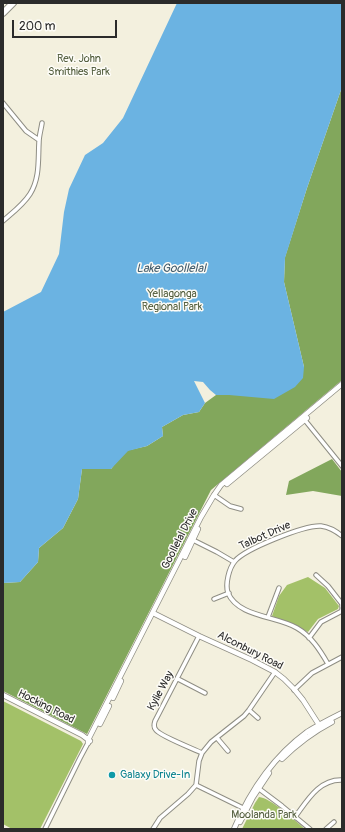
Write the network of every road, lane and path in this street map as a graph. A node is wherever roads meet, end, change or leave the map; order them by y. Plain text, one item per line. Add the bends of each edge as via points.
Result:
1 (13, 3) edge
2 (3, 13) edge
3 (3, 103) edge
4 (7, 109) junction
5 (3, 112) edge
6 (42, 123) dead end
7 (39, 140) junction
8 (3, 221) edge
9 (342, 384) edge
10 (342, 388) edge
11 (303, 419) junction
12 (342, 466) edge
13 (215, 496) junction
14 (241, 509) dead end
15 (342, 536) edge
16 (192, 539) junction
17 (234, 562) junction
18 (316, 575) dead end
19 (279, 588) dead end
20 (229, 593) junction
21 (214, 599) dead end
22 (342, 608) edge
23 (154, 615) junction
24 (268, 617) junction
25 (198, 637) junction
26 (309, 638) junction
27 (342, 657) edge
28 (328, 664) junction
29 (274, 673) junction
30 (178, 679) junction
31 (294, 690) junction
32 (205, 693) dead end
33 (3, 695) edge
34 (249, 710) junction
35 (342, 713) edge
36 (342, 716) edge
37 (258, 718) dead end
38 (319, 727) junction
39 (217, 738) junction
40 (90, 740) junction
41 (228, 751) dead end
42 (202, 753) junction
43 (342, 780) edge
44 (196, 785) junction
45 (257, 787) junction
46 (244, 809) junction
47 (295, 817) junction
48 (334, 822) dead end
49 (45, 829) edge
50 (153, 829) edge
51 (234, 829) edge
52 (237, 829) edge
53 (310, 829) edge
54 (326, 829) edge

1 - 2 highway
3 - 4 street
4 - 5 street
4 - 7 street via 26,131
6 - 7 street
7 - 8 street via 38,176 34,186 23,204
9 - 11 street, Goollelal Drive
10 - 11 street, Goollelal Drive
11 - 12 street
11 - 13 street, Goollelal Drive
13 - 14 street via 230,506
13 - 16 street, Goollelal Drive
15 - 17 street, Talbot Drive via 330,528 317,526 266,543
16 - 17 street
16 - 23 street, Goollelal Drive
17 - 20 street, Talbot Drive via 229,572
18 - 22 street via 328,586 342,604
19 - 24 street
20 - 21 street
20 - 24 street via 237,605 252,613
22 - 26 street via 342,611 321,622
23 - 25 street, Alconbury Road
23 - 40 street, Goollelal Drive
24 - 26 street via 296,627
25 - 29 street, Alconbury Road via 252,660
25 - 30 street, Kylie Way
26 - 28 street
27 - 28 street
28 - 31 street via 312,673
29 - 31 street, Alconbury Road
29 - 34 street
30 - 32 street
30 - 42 street, Kylie Way via 154,727 166,737
31 - 38 street, Alconbury Road
33 - 40 street, Hocking Road
34 - 37 street
34 - 39 street
35 - 38 street
36 - 38 street
38 - 45 street via 298,739 286,750 269,768
39 - 41 street
39 - 42 street
40 - 49 street, Goollelal Drive
42 - 44 street
43 - 47 street via 322,785
44 - 46 street
44 - 50 street via 160,818
45 - 46 street
45 - 47 street
46 - 51 street
46 - 52 street
47 - 53 street
48 - 54 street

